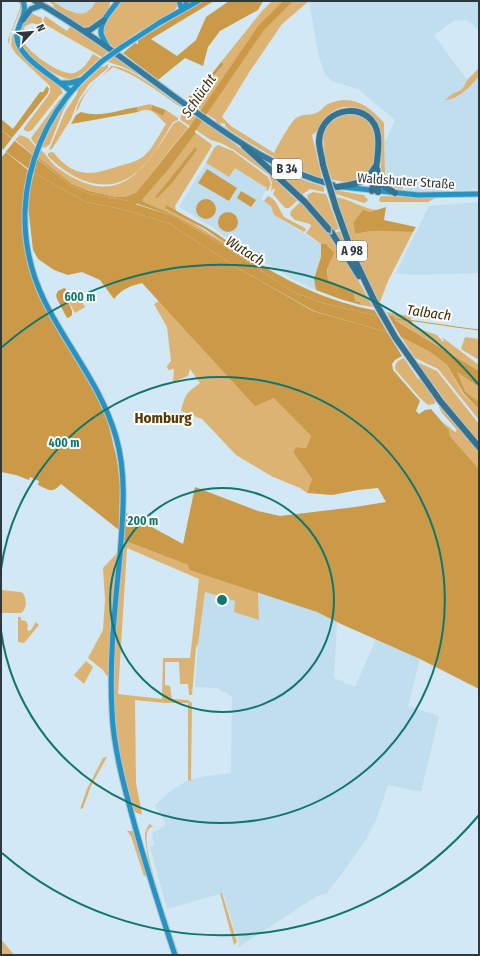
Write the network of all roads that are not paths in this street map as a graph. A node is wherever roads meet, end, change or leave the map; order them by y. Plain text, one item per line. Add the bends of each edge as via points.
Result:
1 (23, 1) edge
2 (35, 1) edge
3 (118, 1) edge
4 (179, 1) edge
5 (186, 1) edge
6 (198, 1) edge
7 (46, 7) junction
8 (182, 10) junction
9 (23, 20) junction
10 (104, 20) junction
11 (84, 31) junction
12 (109, 48) junction
13 (83, 79) junction
14 (62, 83) junction
15 (71, 92) junction
16 (244, 146) junction
17 (376, 164) junction
18 (379, 180) junction
19 (335, 186) junction
20 (375, 191) junction
21 (395, 193) junction
22 (479, 194) edge
23 (371, 293) junction
24 (479, 447) edge
25 (175, 955) edge

1 - 9 main road
2 - 7 main road, B 34
3 - 10 main road
4 - 8 main road
5 - 8 main road
6 - 8 main road
7 - 9 main road via 31,9
7 - 11 main road, B 34
8 - 13 main road, bridge via 122,46
9 - 14 main road via 18,30 17,40 20,49 35,64
10 - 11 main road via 90,30
10 - 12 main road via 101,33
11 - 12 main road, B 34
12 - 16 main road, B 34
13 - 14 main road
13 - 15 main road
14 - 15 main road
15 - 25 main road via 53,116 34,159 25,207 26,237 31,262 44,300 95,385 115,434 122,461 124,508 112,662 113,730 132,816
16 - 19 main road, B 34 via 292,172
16 -> 23 highway via 300,196 332,233
17 - 18 highway
17 - 19 highway via 363,181
17 - 20 highway
17 - 23 highway, A 98, bridge via 376,128 369,118 352,110 333,115 320,132 323,165 354,258
18 - 20 highway
18 - 21 highway
19 - 20 main road, Waldshuter Straße
20 - 21 main road, Waldshuter Straße
21 - 22 main road, Waldshuter Straße via 437,196
23 - 24 highway, A 98 via 395,336 422,376

